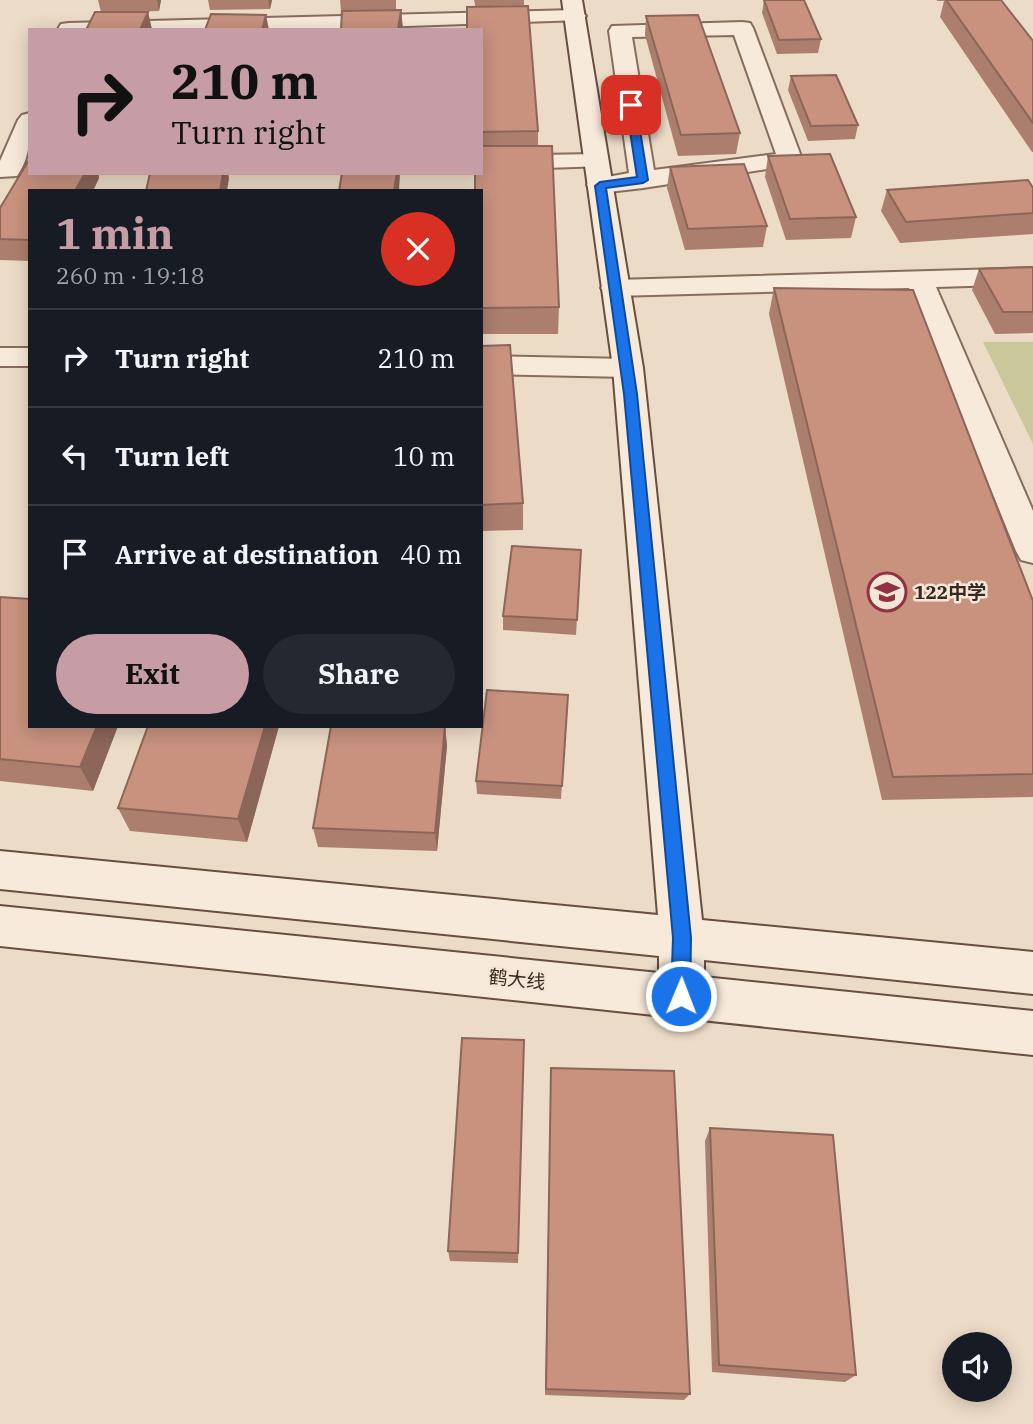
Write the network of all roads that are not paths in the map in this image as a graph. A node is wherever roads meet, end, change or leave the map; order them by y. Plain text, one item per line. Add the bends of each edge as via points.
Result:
1 (573, 8) edge
2 (72, 23) edge
3 (28, 126) edge
4 (483, 163) edge
5 (13, 171) edge
6 (598, 173) junction
7 (643, 180) junction
8 (1033, 276) edge
9 (919, 279) junction
10 (615, 288) junction
11 (0, 357) edge
12 (28, 357) edge
13 (483, 365) edge
14 (628, 368) junction
15 (1033, 551) edge
16 (0, 870) edge
17 (0, 926) edge
18 (682, 938) junction
19 (1033, 973) edge
20 (681, 996) junction
21 (1033, 1033) edge

1 - 2 street
1 - 6 street
3 - 5 street
4 - 6 street
6 - 7 street
6 - 10 street
7 - 7 street via 790,159 742,28 620,31
8 - 9 street
9 - 10 street
9 - 15 street
10 - 14 street
11 - 12 street
13 - 14 street
14 - 18 street
16 - 18 street
17 - 20 street, 鹤大线
18 - 19 street
18 - 20 street
20 - 21 street, 鹤大线

